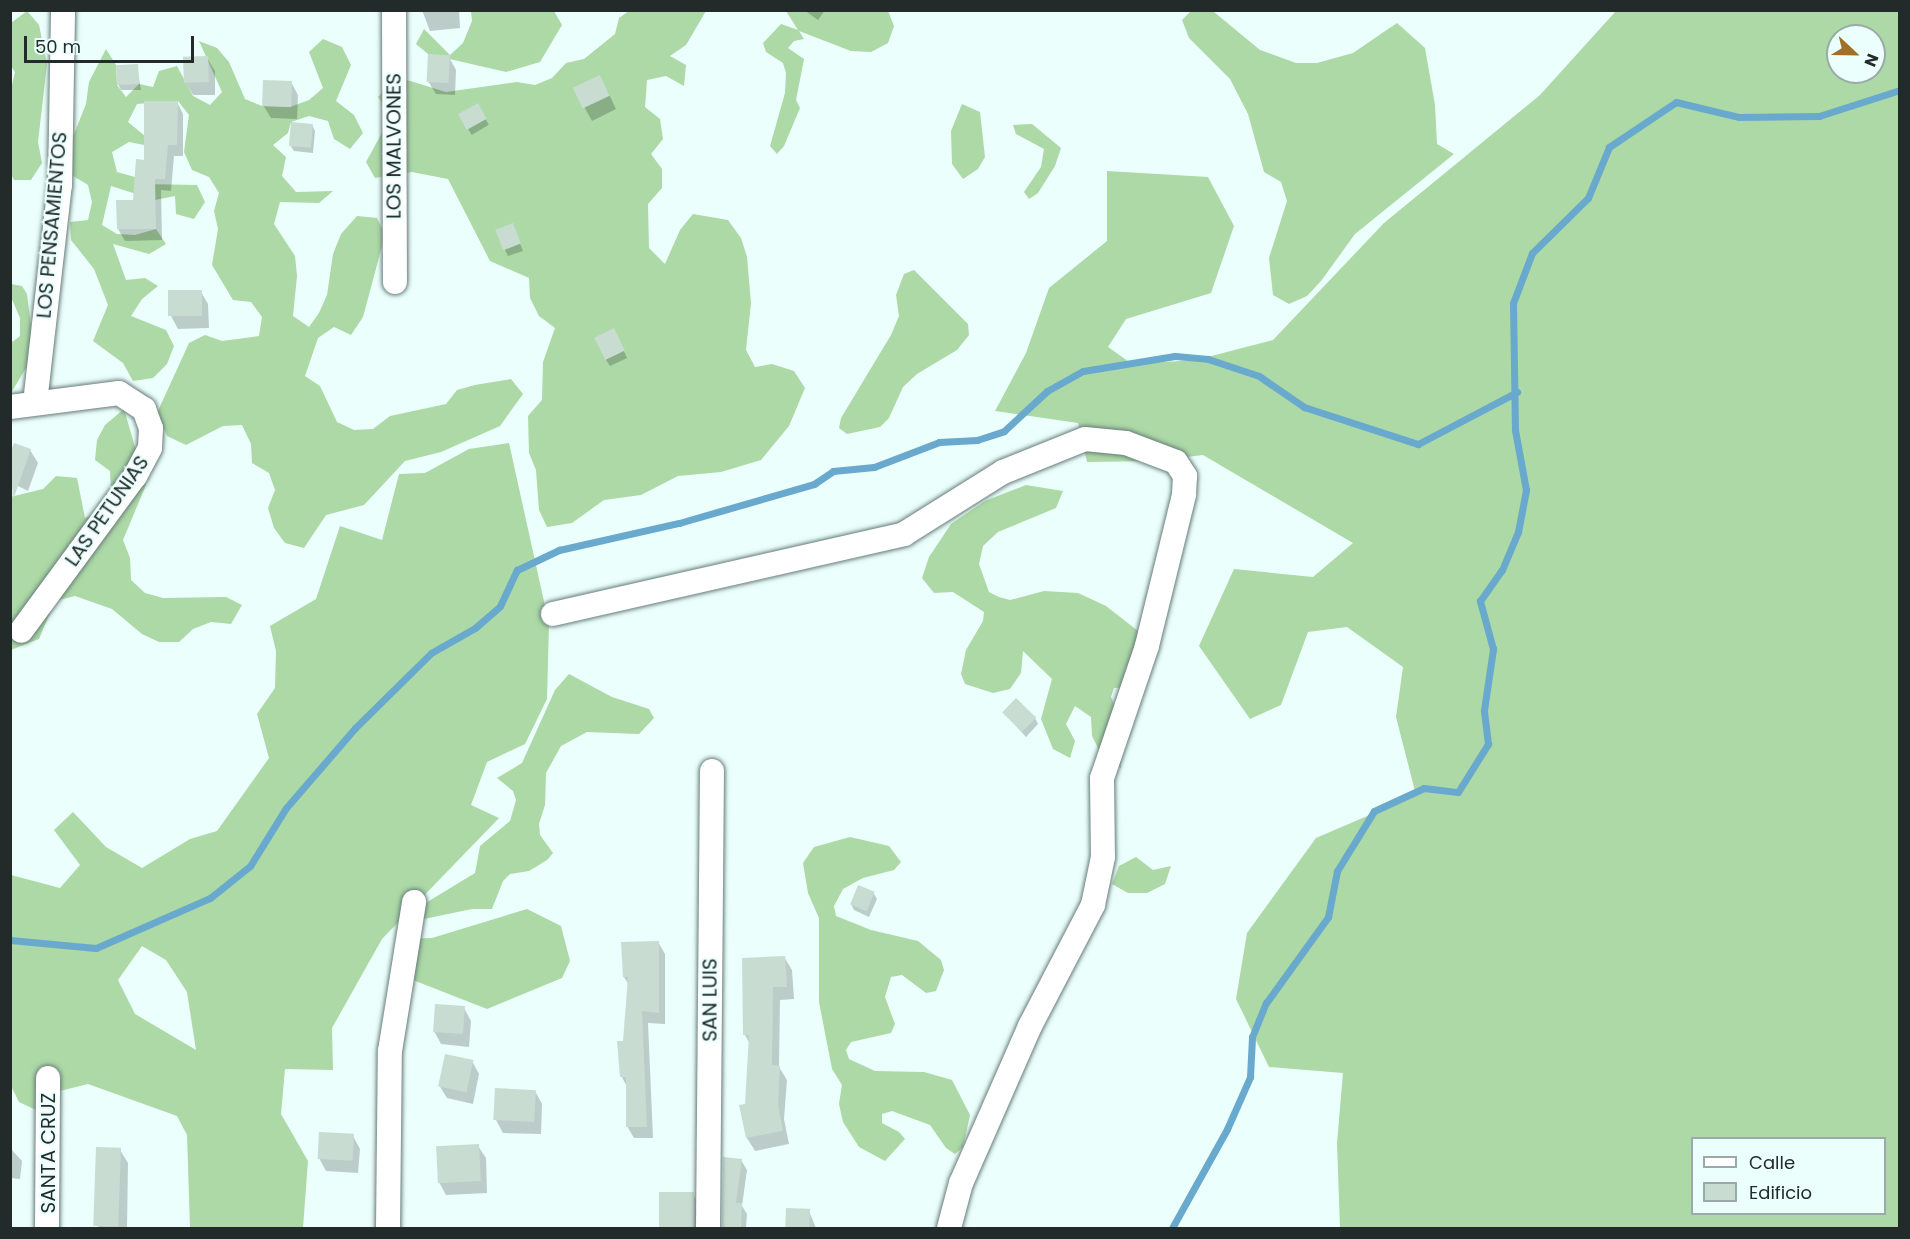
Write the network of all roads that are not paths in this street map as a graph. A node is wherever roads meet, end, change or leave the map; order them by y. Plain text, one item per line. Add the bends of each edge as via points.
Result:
1 (63, 10) edge
2 (394, 10) edge
3 (394, 282) dead end
4 (35, 404) junction
5 (10, 407) edge
6 (553, 614) dead end
7 (21, 631) dead end
8 (712, 771) dead end
9 (414, 902) dead end
10 (48, 1078) dead end
11 (47, 1228) edge
12 (388, 1228) edge
13 (708, 1228) edge
14 (949, 1228) edge

1 - 4 street, LOS PENSAMIENTOS via 60,185
2 - 3 street, LOS MALVONES
4 - 5 street, LAS PETUNIAS
4 - 7 street, LAS PETUNIAS via 119,393 144,409 151,428 150,448 135,476
6 - 14 street via 904,534 1003,472 1085,439 1126,443 1176,462 1185,476 1184,495 1147,646 1102,778 1103,857 1093,905 1030,1026 961,1183
8 - 13 street, SAN LUIS
9 - 12 street via 390,1051
10 - 11 street, SANTA CRUZ

